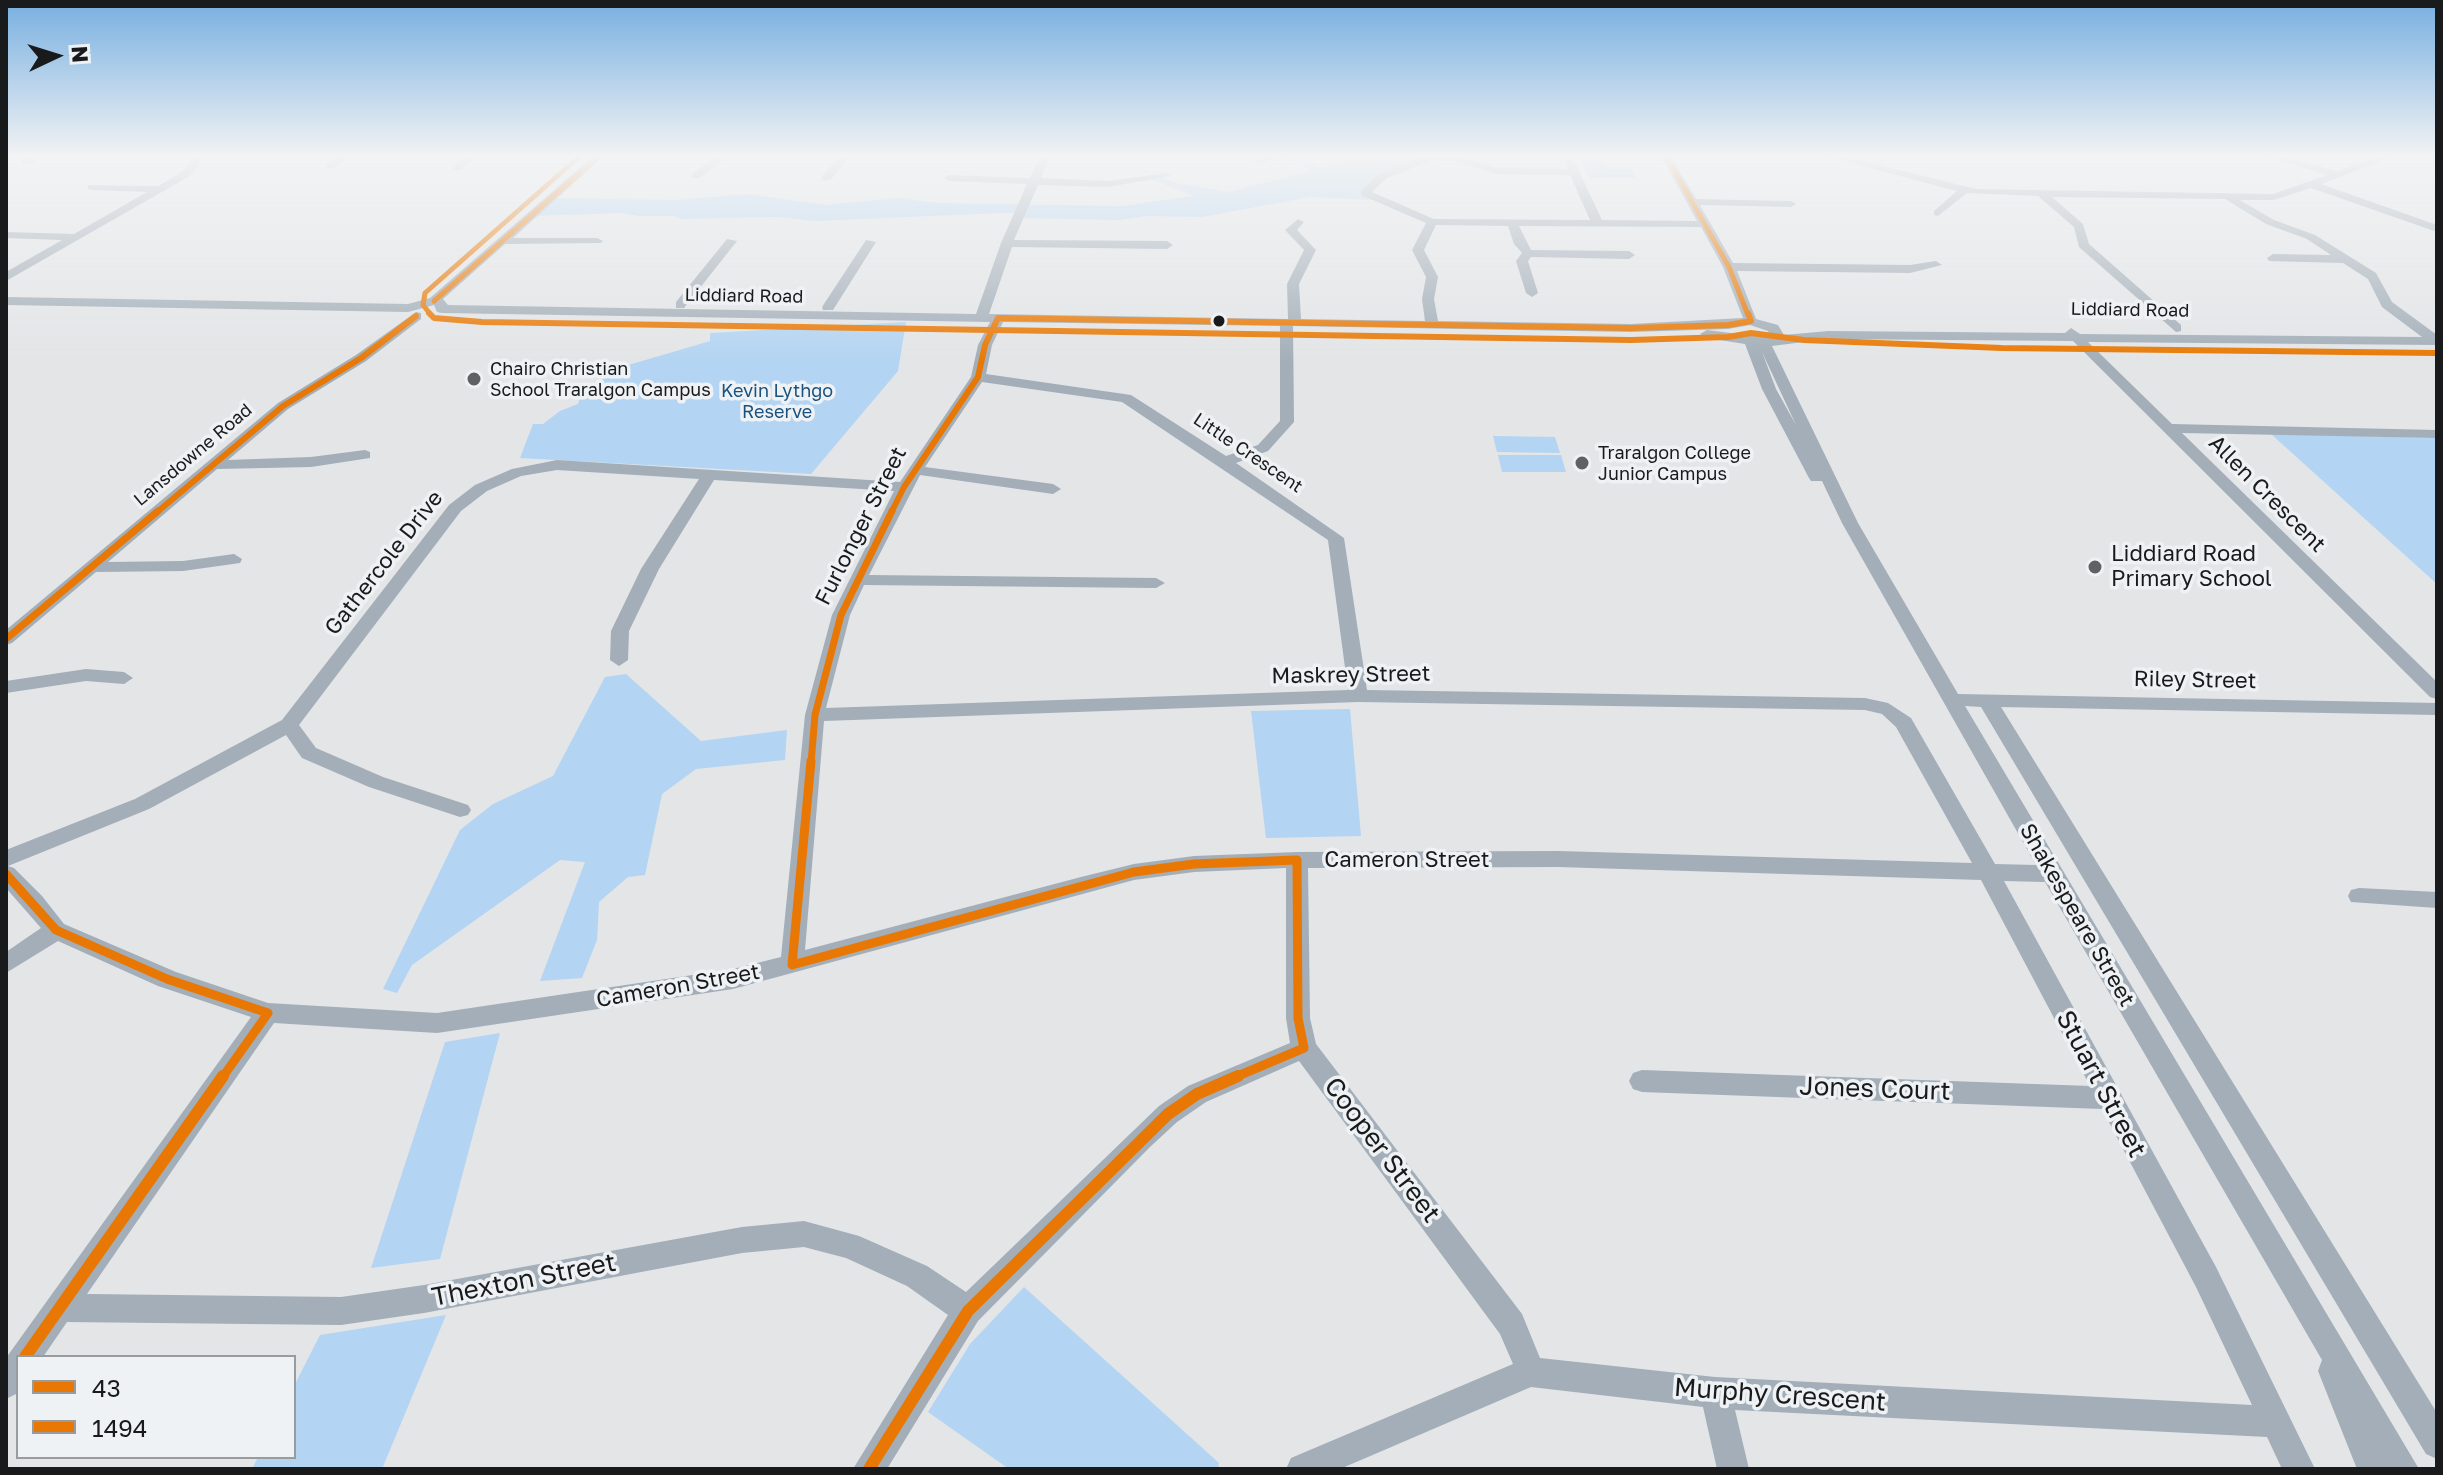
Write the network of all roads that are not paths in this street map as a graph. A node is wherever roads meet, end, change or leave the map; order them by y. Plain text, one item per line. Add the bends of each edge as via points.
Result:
1 (1706, 224) edge
2 (97, 225) edge
3 (520, 225) edge
4 (1015, 225) edge
5 (1296, 225) edge
6 (1431, 225) edge
7 (1513, 225) edge
8 (2078, 225) edge
9 (2278, 225) edge
10 (6, 235) edge
11 (75, 237) junction
12 (501, 241) junction
13 (597, 241) dead end
14 (731, 241) dead end
15 (870, 242) dead end
16 (1007, 243) junction
17 (1167, 245) dead end
18 (1528, 253) junction
19 (1629, 255) dead end
20 (2273, 258) dead end
21 (2346, 259) junction
22 (1936, 265) dead end
23 (1729, 267) junction
24 (6, 277) edge
25 (1532, 293) dead end
26 (6, 301) edge
27 (471, 302) dead end
28 (438, 305) junction
29 (680, 305) junction
30 (828, 307) junction
31 (412, 312) junction
32 (988, 319) junction
33 (1751, 321) junction
34 (1290, 323) junction
35 (1317, 323) junction
36 (1823, 324) dead end
37 (1766, 325) junction
38 (1432, 326) junction
39 (1631, 328) junction
40 (2176, 328) junction
41 (916, 330) dead end
42 (1729, 330) junction
43 (2002, 336) junction
44 (1892, 337) junction
45 (2077, 337) junction
46 (2431, 338) edge
47 (1764, 341) junction
48 (2437, 356) edge
49 (978, 377) junction
50 (2169, 428) junction
51 (2437, 434) edge
52 (365, 455) dead end
53 (1224, 462) junction
54 (212, 465) junction
55 (710, 474) junction
56 (909, 478) junction
57 (1053, 489) dead end
58 (234, 559) dead end
59 (89, 567) junction
60 (858, 580) junction
61 (1156, 583) dead end
62 (6, 639) edge
63 (619, 660) dead end
64 (124, 678) dead end
65 (6, 687) edge
66 (2437, 693) edge
67 (1358, 696) junction
68 (1952, 700) junction
69 (1987, 700) junction
70 (1888, 709) joint
71 (2437, 709) edge
72 (815, 715) junction
73 (289, 725) junction
74 (460, 810) dead end
75 (6, 859) edge
76 (1297, 860) junction
77 (1988, 872) junction
78 (6, 874) edge
79 (2052, 874) junction
80 (2359, 896) dead end
81 (2437, 900) edge
82 (56, 930) junction
83 (6, 964) edge
84 (792, 965) junction
85 (268, 1013) junction
86 (1304, 1048) junction
87 (1642, 1081) dead end
88 (2107, 1098) junction
89 (2306, 1305) junction
90 (59, 1308) junction
91 (968, 1311) junction
92 (26, 1355) edge
93 (1531, 1372) junction
94 (1715, 1393) junction
95 (2278, 1422) junction
96 (2437, 1443) edge
97 (869, 1469) edge
98 (1302, 1469) edge
99 (1733, 1469) edge
100 (2299, 1469) edge
101 (2373, 1469) edge
102 (2403, 1469) edge

1 - 23 street
2 - 11 street
3 - 12 street
4 - 16 street, Furlonger Street
5 - 34 street via 1291,230 1310,250 1293,284
6 - 38 street via 1418,250 1432,277
7 - 18 street
8 - 40 street via 2083,245
9 - 21 street via 2311,237
10 - 11 street
11 - 24 street
12 - 13 street
12 - 28 street
14 - 29 street
15 - 30 street
16 - 17 street
16 - 32 street, Furlonger Street
18 - 19 street
18 - 25 street via 1522,261
20 - 21 street
21 - 46 street via 2378,282 2386,304
22 - 23 street
23 - 33 street
26 - 31 street
27 - 29 street, Liddiard Road
28 - 31 street
28 - 32 street, Liddiard Road
29 - 30 street, Liddiard Road
30 - 32 street, Liddiard Road
31 - 54 street, Lansdowne Road via 361,358 283,406
32 - 34 street, Liddiard Road via 1044,319 1045,329 1246,332 1251,323
32 - 41 street, Liddiard Road
32 - 49 street, Furlonger Street
33 - 37 street, Liddiard Road
33 - 42 street
34 - 35 street, Liddiard Road
34 - 53 street via 1287,422 1263,448
35 - 38 street, Liddiard Road
35 - 39 street, Liddiard Road via 1326,334 1628,338
36 - 45 street, Liddiard Road
37 - 43 street, Liddiard Road
37 - 47 street, Shakespeare Street via 1778,332
38 - 39 street, Liddiard Road
39 - 42 street, Liddiard Road
40 - 45 street, Liddiard Road
40 - 46 street, Liddiard Road
42 - 47 street
43 - 44 street, Liddiard Road
43 - 45 street, Liddiard Road
44 - 45 street, Liddiard Road via 1918,345
44 - 47 street, Liddiard Road
45 - 46 street, Liddiard Road
45 - 48 street
45 - 50 street, Allen Crescent
46 - 48 street
47 - 68 street, Shakespeare Street via 1769,389 1794,441 1850,523
49 - 53 street, Little Crescent via 1126,398
49 - 56 street, Furlonger Street
50 - 51 street
50 - 66 street, Allen Crescent
52 - 54 street
53 - 67 street, Little Crescent via 1336,538
54 - 59 street, Lansdowne Road
55 - 56 street, Gathercole Drive
55 - 63 street via 650,569 620,631
55 - 73 street, Gathercole Drive via 557,465 517,472 481,488 437,529
56 - 57 street, Gathercole Drive
56 - 60 street, Furlonger Street
58 - 59 street via 183,566
59 - 62 street, Lansdowne Road
60 - 61 street
60 - 72 street, Furlonger Street via 841,615
64 - 65 street via 86,675
67 - 70 street, Maskrey Street via 1865,704
67 - 72 street, Maskrey Street
68 - 69 street, Riley Street
68 - 79 street, Shakespeare Street
69 - 71 street, Riley Street
69 - 96 street, Shakespeare Street
70 - 77 street, Stuart Street via 1904,723
72 - 84 street, Furlonger Street
73 - 74 street via 309,753
73 - 75 street, Gathercole Drive via 142,804
76 - 77 street, Cameron Street via 1558,859
76 - 84 street, Cameron Street via 1134,872
76 - 86 street, Cooper Street via 1298,1018
77 - 79 street, Cameron Street
77 - 88 street, Stuart Street
78 - 82 street, Cameron Street
79 - 89 street, Shakespeare Street
80 - 81 street
82 - 83 street
82 - 85 street, Cameron Street via 167,979
84 - 85 street, Cameron Street via 733,979 437,1023
85 - 90 street
86 - 91 street via 1197,1094 1168,1114
86 - 93 street, Cooper Street via 1511,1324
87 - 88 street, Jones Court
88 - 95 street, Stuart Street via 2206,1277
89 - 101 street
89 - 102 street
90 - 91 street, Thexton Street via 341,1311 742,1240 804,1234 849,1245 917,1276
90 - 92 street
91 - 97 street
93 - 94 street, Murphy Crescent
93 - 98 street, Murphy Crescent
94 - 95 street, Murphy Crescent
94 - 99 street
95 - 100 street, Stuart Street

